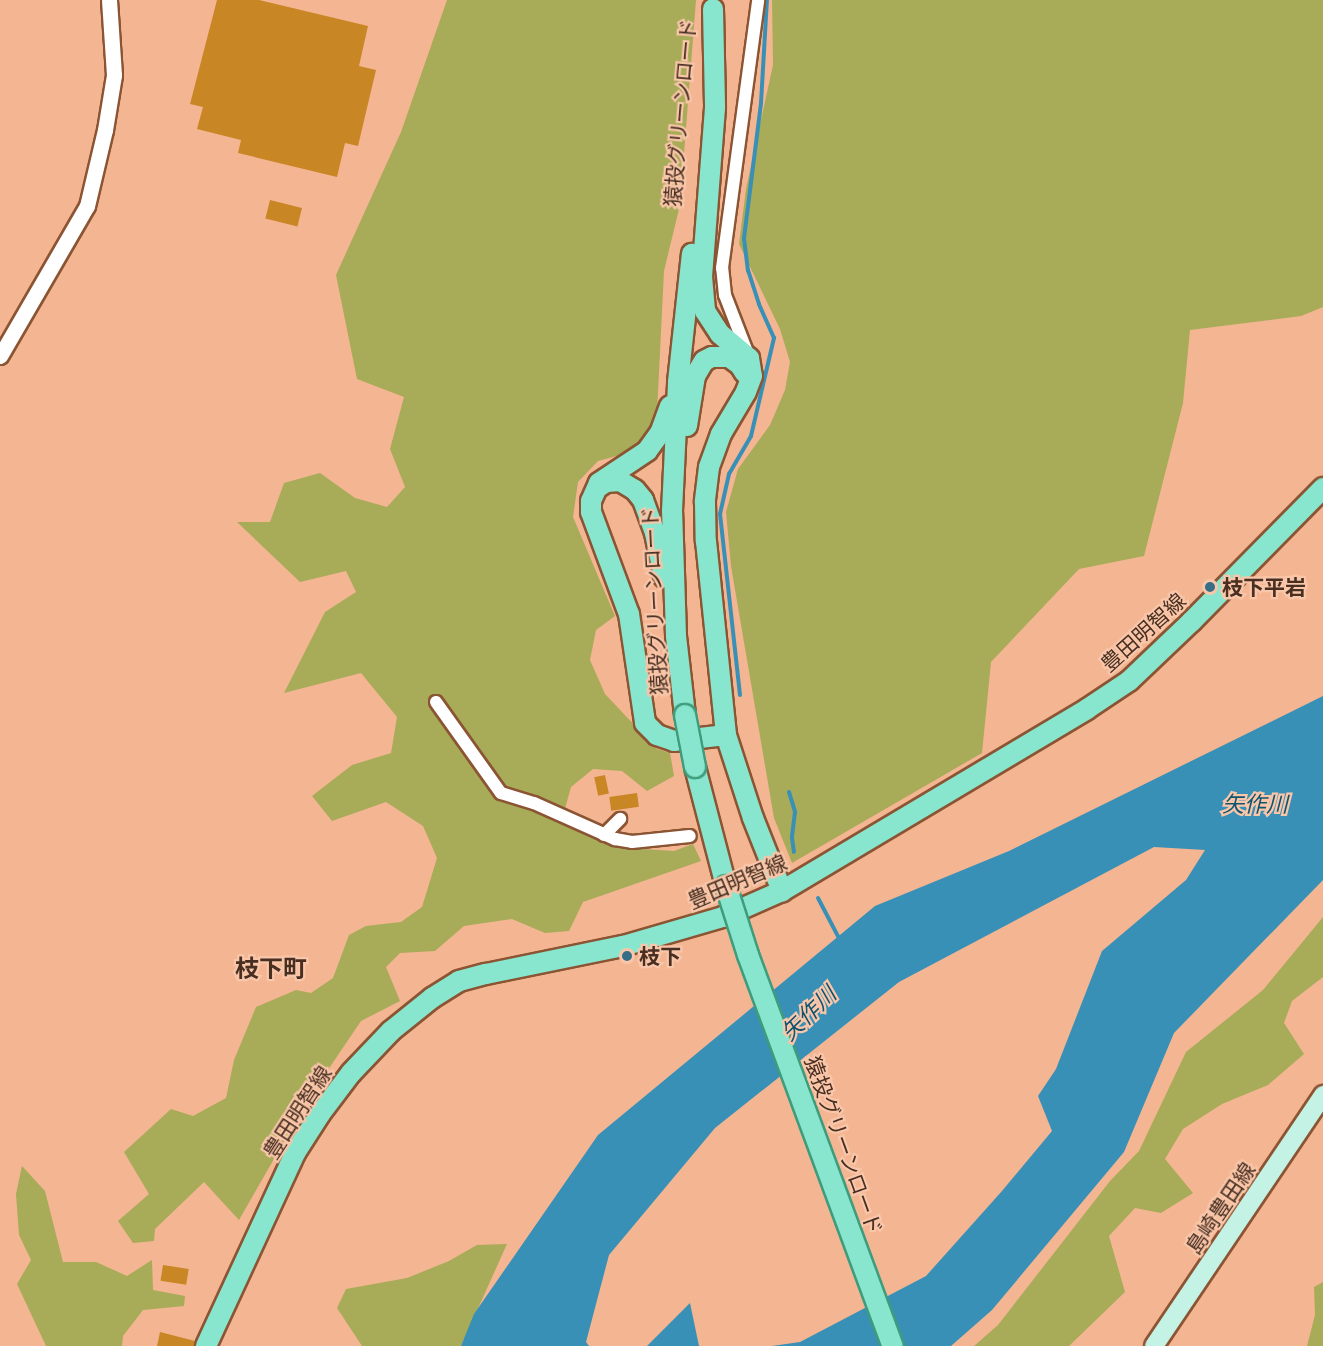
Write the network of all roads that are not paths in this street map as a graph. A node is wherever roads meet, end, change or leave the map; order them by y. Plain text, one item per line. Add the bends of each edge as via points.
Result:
1 (110, 0) edge
2 (758, 0) edge
3 (713, 4) edge
4 (0, 356) edge
5 (749, 358) junction
6 (678, 382) junction
7 (740, 401) junction
8 (1322, 491) edge
9 (594, 492) junction
10 (673, 576) junction
11 (675, 636) junction
12 (436, 702) dead end
13 (726, 735) junction
14 (620, 819) dead end
15 (604, 835) junction
16 (690, 836) dead end
17 (782, 891) junction
18 (1323, 1095) edge
19 (206, 1346) edge
20 (893, 1346) edge
21 (1154, 1346) edge

1 - 4 street via 114,75 87,206
2 - 5 street via 722,268 725,296
3 - 5 main road via 715,108 702,276 705,311 720,334
3 - 6 main road, 猿投グリーンロード via 699,193
5 - 7 main road via 752,376
6 - 9 main road via 654,443 638,460 605,477
6 - 10 main road, 猿投グリーンロード
7 - 10 main road via 746,381 740,365 729,357 704,361 695,376 689,407
7 - 13 main road via 714,450 705,502
8 - 17 main road, 豊田明智線 via 1129,681
9 - 11 main road via 606,482 620,481 643,500 656,533
9 - 13 main road via 591,512 629,614 645,723 657,735 674,741
10 - 11 main road, 猿投グリーンロード
11 - 20 main road, 猿投グリーンロード, bridge via 695,767 726,886
12 - 15 street via 501,793
13 - 17 main road
14 - 15 street
15 - 16 street via 632,842
17 - 19 main road, 豊田明智線 via 723,918 623,946 459,981 432,998 391,1031 351,1073 320,1114 295,1153
18 - 21 main road, 島崎豊田線

